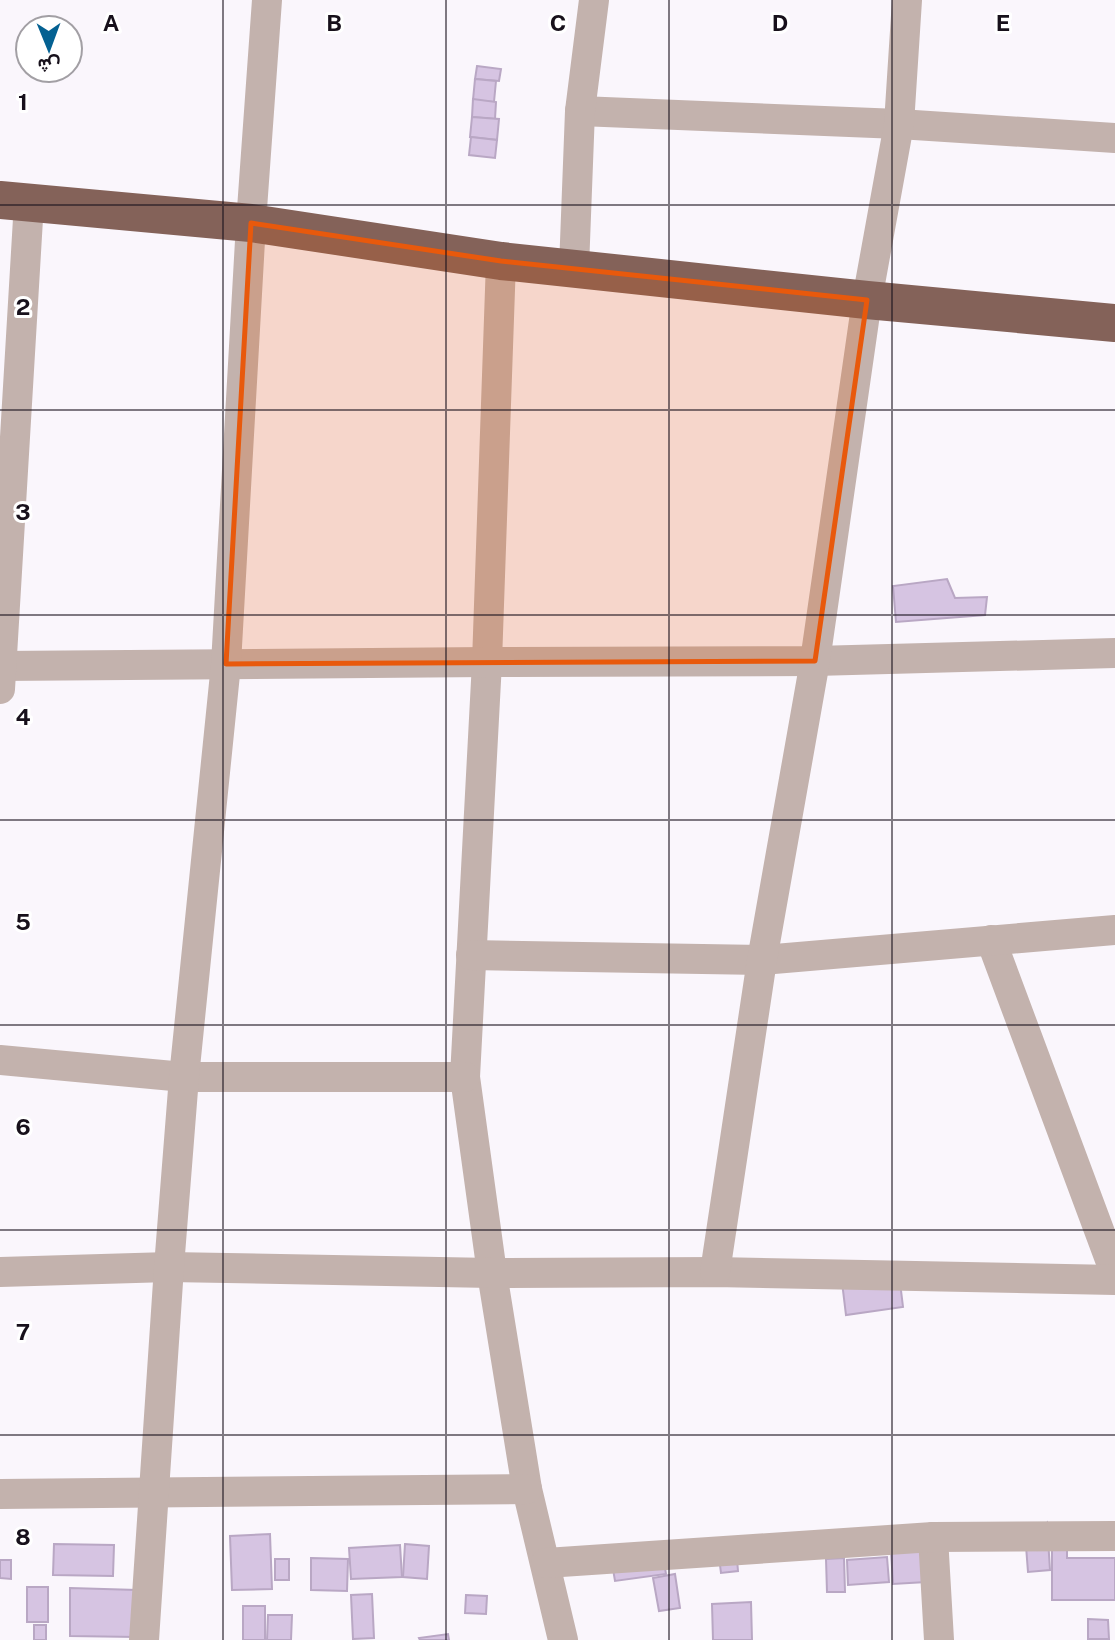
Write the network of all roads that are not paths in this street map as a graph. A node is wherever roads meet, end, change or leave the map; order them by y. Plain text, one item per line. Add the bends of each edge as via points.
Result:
1 (267, 0) edge
2 (594, 0) edge
3 (907, 0) edge
4 (580, 111) junction
5 (899, 124) junction
6 (1115, 138) edge
7 (15, 201) edge
8 (251, 223) junction
9 (501, 261) junction
10 (574, 268) junction
11 (867, 300) junction
12 (1115, 323) edge
13 (1115, 653) edge
14 (815, 661) junction
15 (487, 662) junction
16 (226, 664) junction
17 (1, 674) edge
18 (1115, 930) edge
19 (991, 940) junction
20 (471, 955) junction
21 (762, 960) junction
22 (0, 1060) edge
23 (184, 1077) junction
24 (465, 1077) junction
25 (169, 1267) junction
26 (0, 1272) edge
27 (715, 1272) junction
28 (492, 1273) junction
29 (1115, 1273) edge
30 (1115, 1280) edge
31 (527, 1489) junction
32 (155, 1492) junction
33 (0, 1494) edge
34 (1115, 1536) edge
35 (933, 1537) junction
36 (546, 1563) junction
37 (144, 1640) edge
38 (563, 1640) edge
39 (939, 1640) edge

1 - 8 street
2 - 4 street
3 - 5 street
4 - 5 street
4 - 10 street
5 - 6 street
5 - 11 street
7 - 8 highway
7 - 17 street
8 - 9 highway
8 - 16 street
9 - 10 highway
9 - 15 street
10 - 11 highway
11 - 12 highway
11 - 14 street
13 - 14 street
14 - 15 street
14 - 21 street
15 - 16 street
15 - 20 street
16 - 17 street
16 - 23 street
18 - 19 street
19 - 21 street
19 - 29 street
20 - 21 street
20 - 24 street
21 - 27 street
22 - 23 street
23 - 24 street
23 - 25 street
24 - 28 street
25 - 26 street
25 - 28 street
25 - 32 street
27 - 28 street
27 - 30 street
28 - 31 street
31 - 32 street
31 - 36 street
32 - 33 street
32 - 37 street
34 - 35 street
35 - 36 street
35 - 39 street
36 - 38 street

